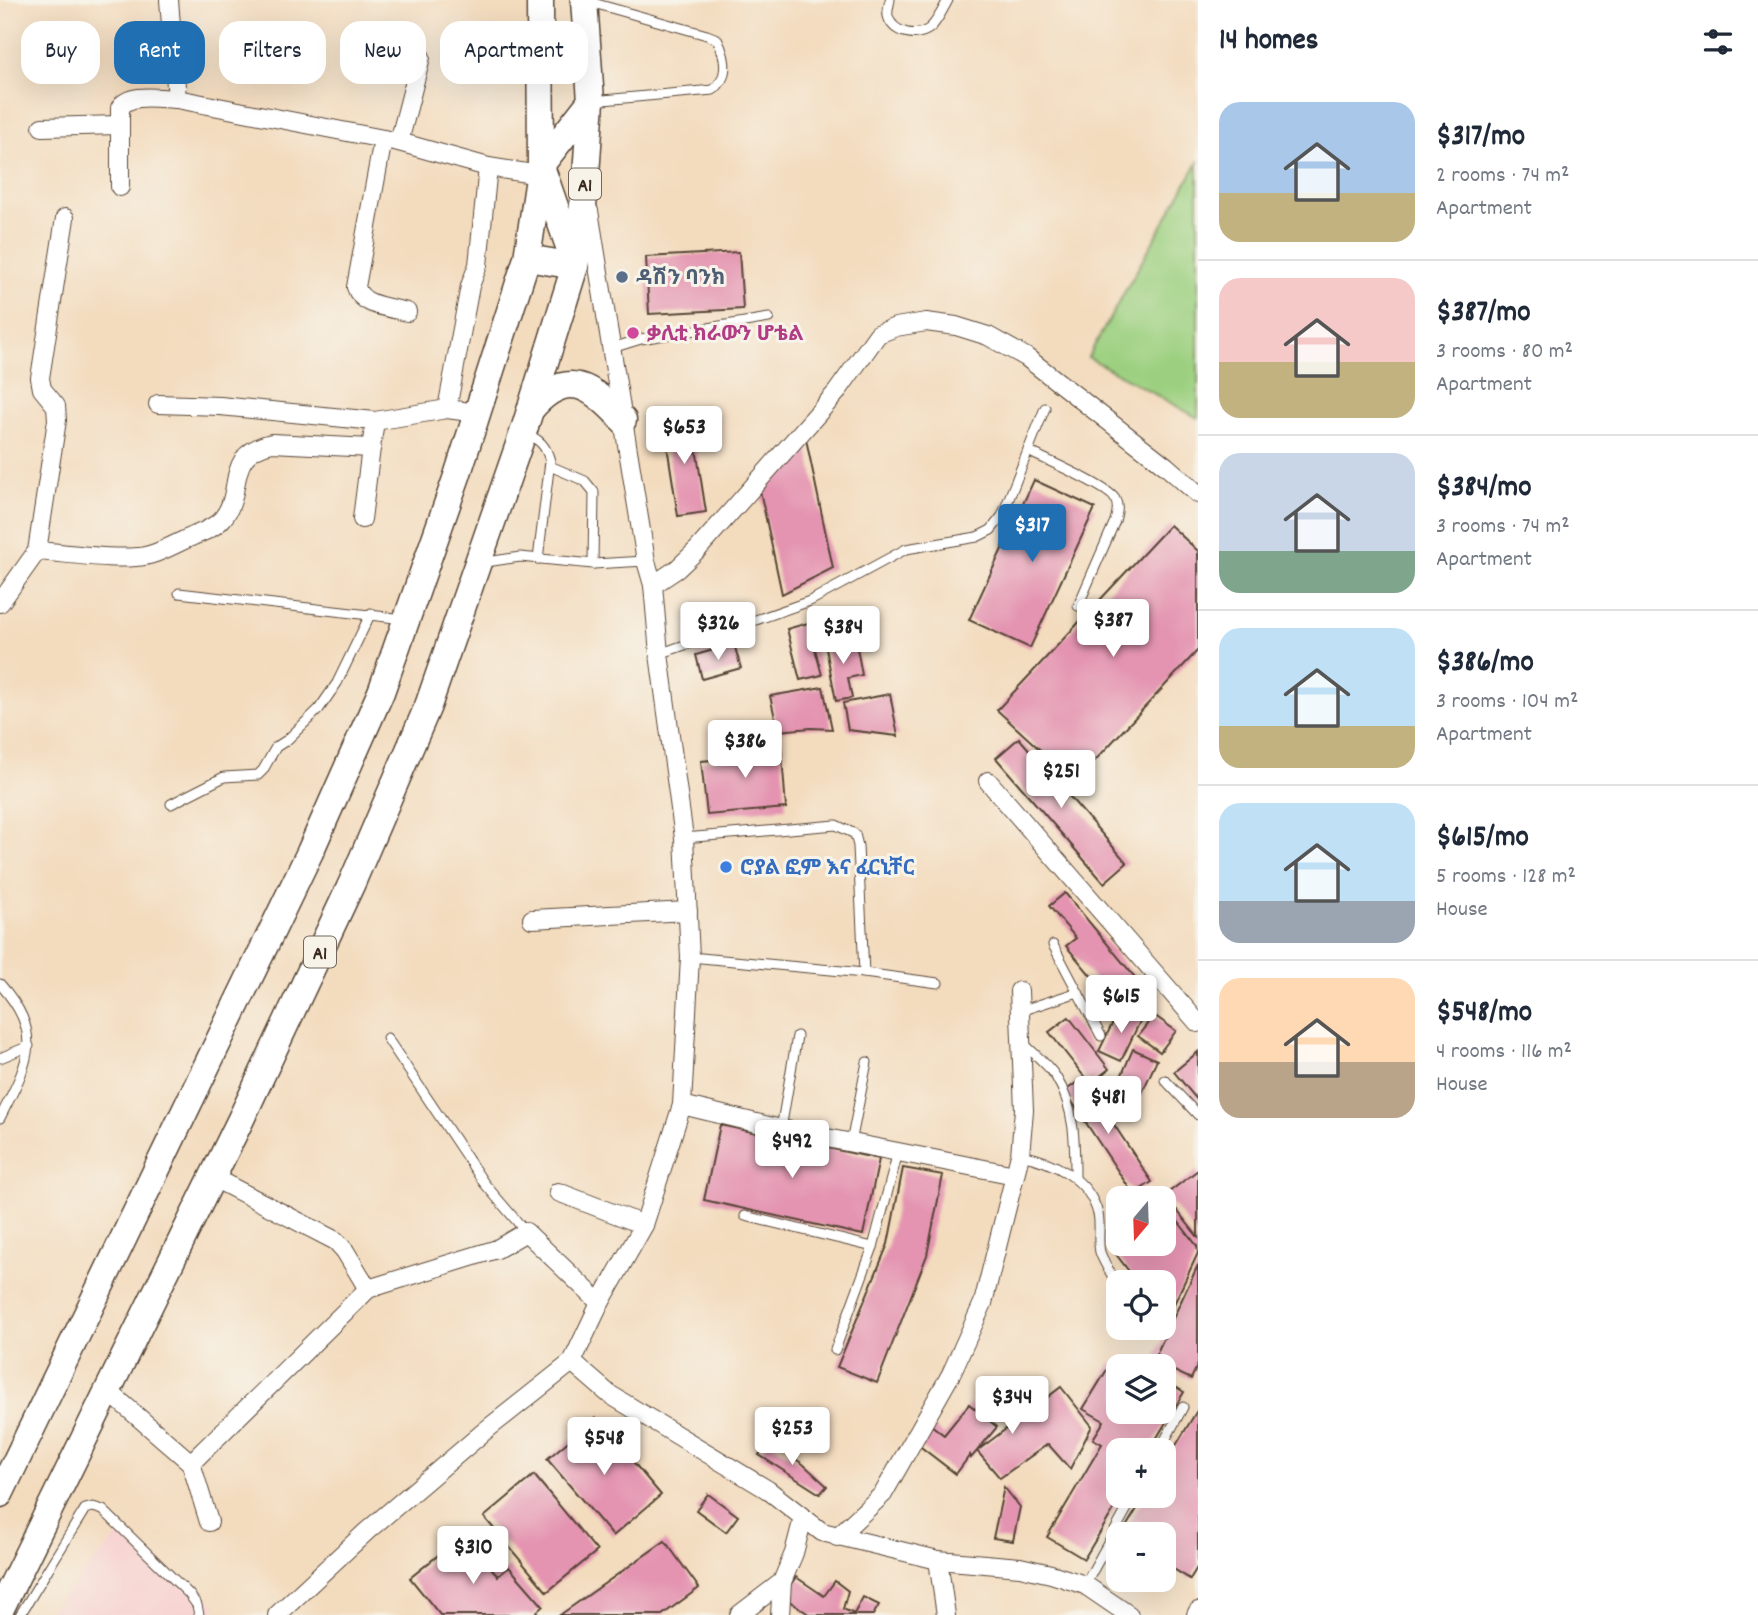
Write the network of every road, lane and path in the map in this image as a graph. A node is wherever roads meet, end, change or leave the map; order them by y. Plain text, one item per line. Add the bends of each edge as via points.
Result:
1 (169, 0) edge
2 (540, 0) edge
3 (584, 0) edge
4 (890, 0) edge
5 (948, 0) edge
6 (411, 84) edge
7 (177, 99) junction
8 (591, 101) junction
9 (120, 125) junction
10 (42, 127) dead end
11 (391, 140) junction
12 (488, 167) junction
13 (540, 170) junction
14 (120, 187) dead end
15 (585, 190) junction
16 (65, 218) dead end
17 (527, 258) junction
18 (575, 266) junction
19 (407, 312) dead end
20 (769, 318) dead end
21 (612, 348) junction
22 (158, 404) dead end
23 (1045, 408) dead end
24 (447, 409) junction
25 (478, 413) junction
26 (623, 420) junction
27 (375, 421) junction
28 (527, 422) junction
29 (371, 448) junction
30 (1028, 451) junction
31 (550, 466) junction
32 (1198, 494) edge
33 (362, 519) dead end
34 (37, 551) junction
35 (538, 559) junction
36 (646, 561) junction
37 (475, 564) junction
38 (593, 564) junction
39 (653, 585) junction
40 (179, 593) dead end
41 (0, 603) edge
42 (1078, 606) dead end
43 (371, 614) junction
44 (407, 619) junction
45 (659, 653) junction
46 (988, 781) dead end
47 (170, 804) dead end
48 (684, 838) junction
49 (688, 911) junction
50 (532, 919) dead end
51 (1053, 945) dead end
52 (690, 957) junction
53 (864, 973) junction
54 (0, 984) edge
55 (938, 984) dead end
56 (1019, 991) dead end
57 (1078, 992) junction
58 (1020, 1011) junction
59 (1198, 1023) edge
60 (797, 1036) dead end
61 (1101, 1036) dead end
62 (387, 1038) dead end
63 (1022, 1042) junction
64 (29, 1046) junction
65 (0, 1058) edge
66 (867, 1062) dead end
67 (1165, 1080) dead end
68 (682, 1105) junction
69 (1198, 1115) edge
70 (0, 1118) edge
71 (781, 1129) junction
72 (851, 1143) junction
73 (898, 1152) junction
74 (1020, 1155) junction
75 (1015, 1175) junction
76 (212, 1177) junction
77 (1075, 1177) junction
78 (558, 1192) dead end
79 (745, 1216) dead end
80 (644, 1225) junction
81 (526, 1232) junction
82 (873, 1247) junction
83 (1110, 1270) edge
84 (368, 1289) junction
85 (600, 1303) junction
86 (835, 1350) dead end
87 (572, 1362) junction
88 (107, 1390) junction
89 (1183, 1407) dead end
90 (1166, 1438) edge
91 (191, 1463) junction
92 (0, 1494) edge
93 (1127, 1508) edge
94 (803, 1518) junction
95 (209, 1522) dead end
96 (837, 1537) junction
97 (938, 1560) junction
98 (26, 1582) junction
99 (782, 1582) junction
100 (1085, 1585) junction
101 (0, 1610) edge
102 (20, 1615) edge
103 (199, 1615) edge
104 (277, 1615) edge
105 (739, 1615) edge
106 (780, 1615) edge
107 (946, 1615) edge
108 (1129, 1615) edge

1 - 7 street
2 - 13 main road, A1
3 - 8 main road, A1
3 - 8 lane via 717,39 725,62 724,77 713,90
4 - 5 lane via 887,15 893,25 905,33 919,34 932,27
6 - 11 street
7 - 9 street via 123,102
7 - 11 street
8 - 13 main road, A1
8 - 15 main road, A1
9 - 10 street
9 - 14 street
11 - 12 street
11 - 19 street via 356,287 366,301
12 - 13 street
12 - 24 street via 478,265
13 - 17 main road, A1
13 - 18 main road, A1
15 - 18 main road, A1
15 - 21 street
16 - 34 street via 40,378 42,389 56,406 57,420
17 - 18 main road
17 - 25 main road, A1
18 - 28 main road, A1
20 - 21 lane via 640,339
21 - 26 street
22 - 27 street
23 - 30 lane
24 - 25 street
24 - 27 street
25 - 44 main road, A1
26 - 28 main road via 600,396 574,385 545,393
26 - 36 street
27 - 29 street
28 - 31 lane via 533,436 546,447
28 - 37 main road, A1
29 - 33 street
29 - 34 street via 259,446 242,462 229,508 216,526 145,556
30 - 42 lane via 1115,496 1115,520
30 - 45 lane via 1002,516 991,530 977,537 906,549 810,601
31 - 35 lane
31 - 38 lane via 585,481 594,492
32 - 39 street via 1026,357 988,336 956,326 926,322 896,327 878,334 836,393 698,549
34 - 41 street
35 - 37 lane
35 - 38 lane
36 - 38 lane
36 - 39 street
37 - 76 main road, A1 via 428,706 352,885
39 - 45 street
40 - 43 lane
43 - 44 lane
43 - 47 lane via 325,701 276,747 258,775 224,777
44 - 92 main road, A1 via 381,692 310,852
45 - 48 street
46 - 59 street
48 - 49 street
48 - 53 lane via 836,825 855,834
49 - 50 street
49 - 52 street
51 - 57 lane
52 - 53 lane
52 - 68 street
53 - 55 lane
54 - 64 lane via 26,1023
56 - 58 street
57 - 58 lane
57 - 61 lane
58 - 63 street
60 - 71 lane
62 - 81 lane via 484,1183
63 - 74 street
63 - 77 lane via 1055,1075 1063,1092 1075,1137
64 - 65 lane
64 - 70 lane via 23,1071
66 - 72 lane
67 - 69 lane
68 - 71 street
68 - 80 street
71 - 72 street
72 - 73 street
73 - 75 street
73 - 82 lane
74 - 75 street
74 - 77 lane
75 - 96 street via 983,1303 951,1374 883,1493
76 - 84 street via 336,1241
76 - 88 main road, A1
77 - 83 lane via 1095,1207 1100,1249
78 - 80 street
79 - 82 lane
80 - 85 street
81 - 84 street via 497,1249
81 - 85 street
82 - 86 lane
84 - 91 street
85 - 87 street
87 - 94 street via 609,1394 768,1490
87 - 104 street via 368,1531
88 - 91 street
88 - 98 main road, A1
89 - 90 lane
91 - 95 street
93 - 100 lane
94 - 96 street
94 - 99 street
96 - 97 street
97 - 100 street via 1020,1567
97 - 107 street
98 - 101 main road, A1
98 - 102 lane
98 - 103 lane via 85,1509 93,1507 103,1510 188,1594
99 - 105 street
99 - 106 street
100 - 108 street

